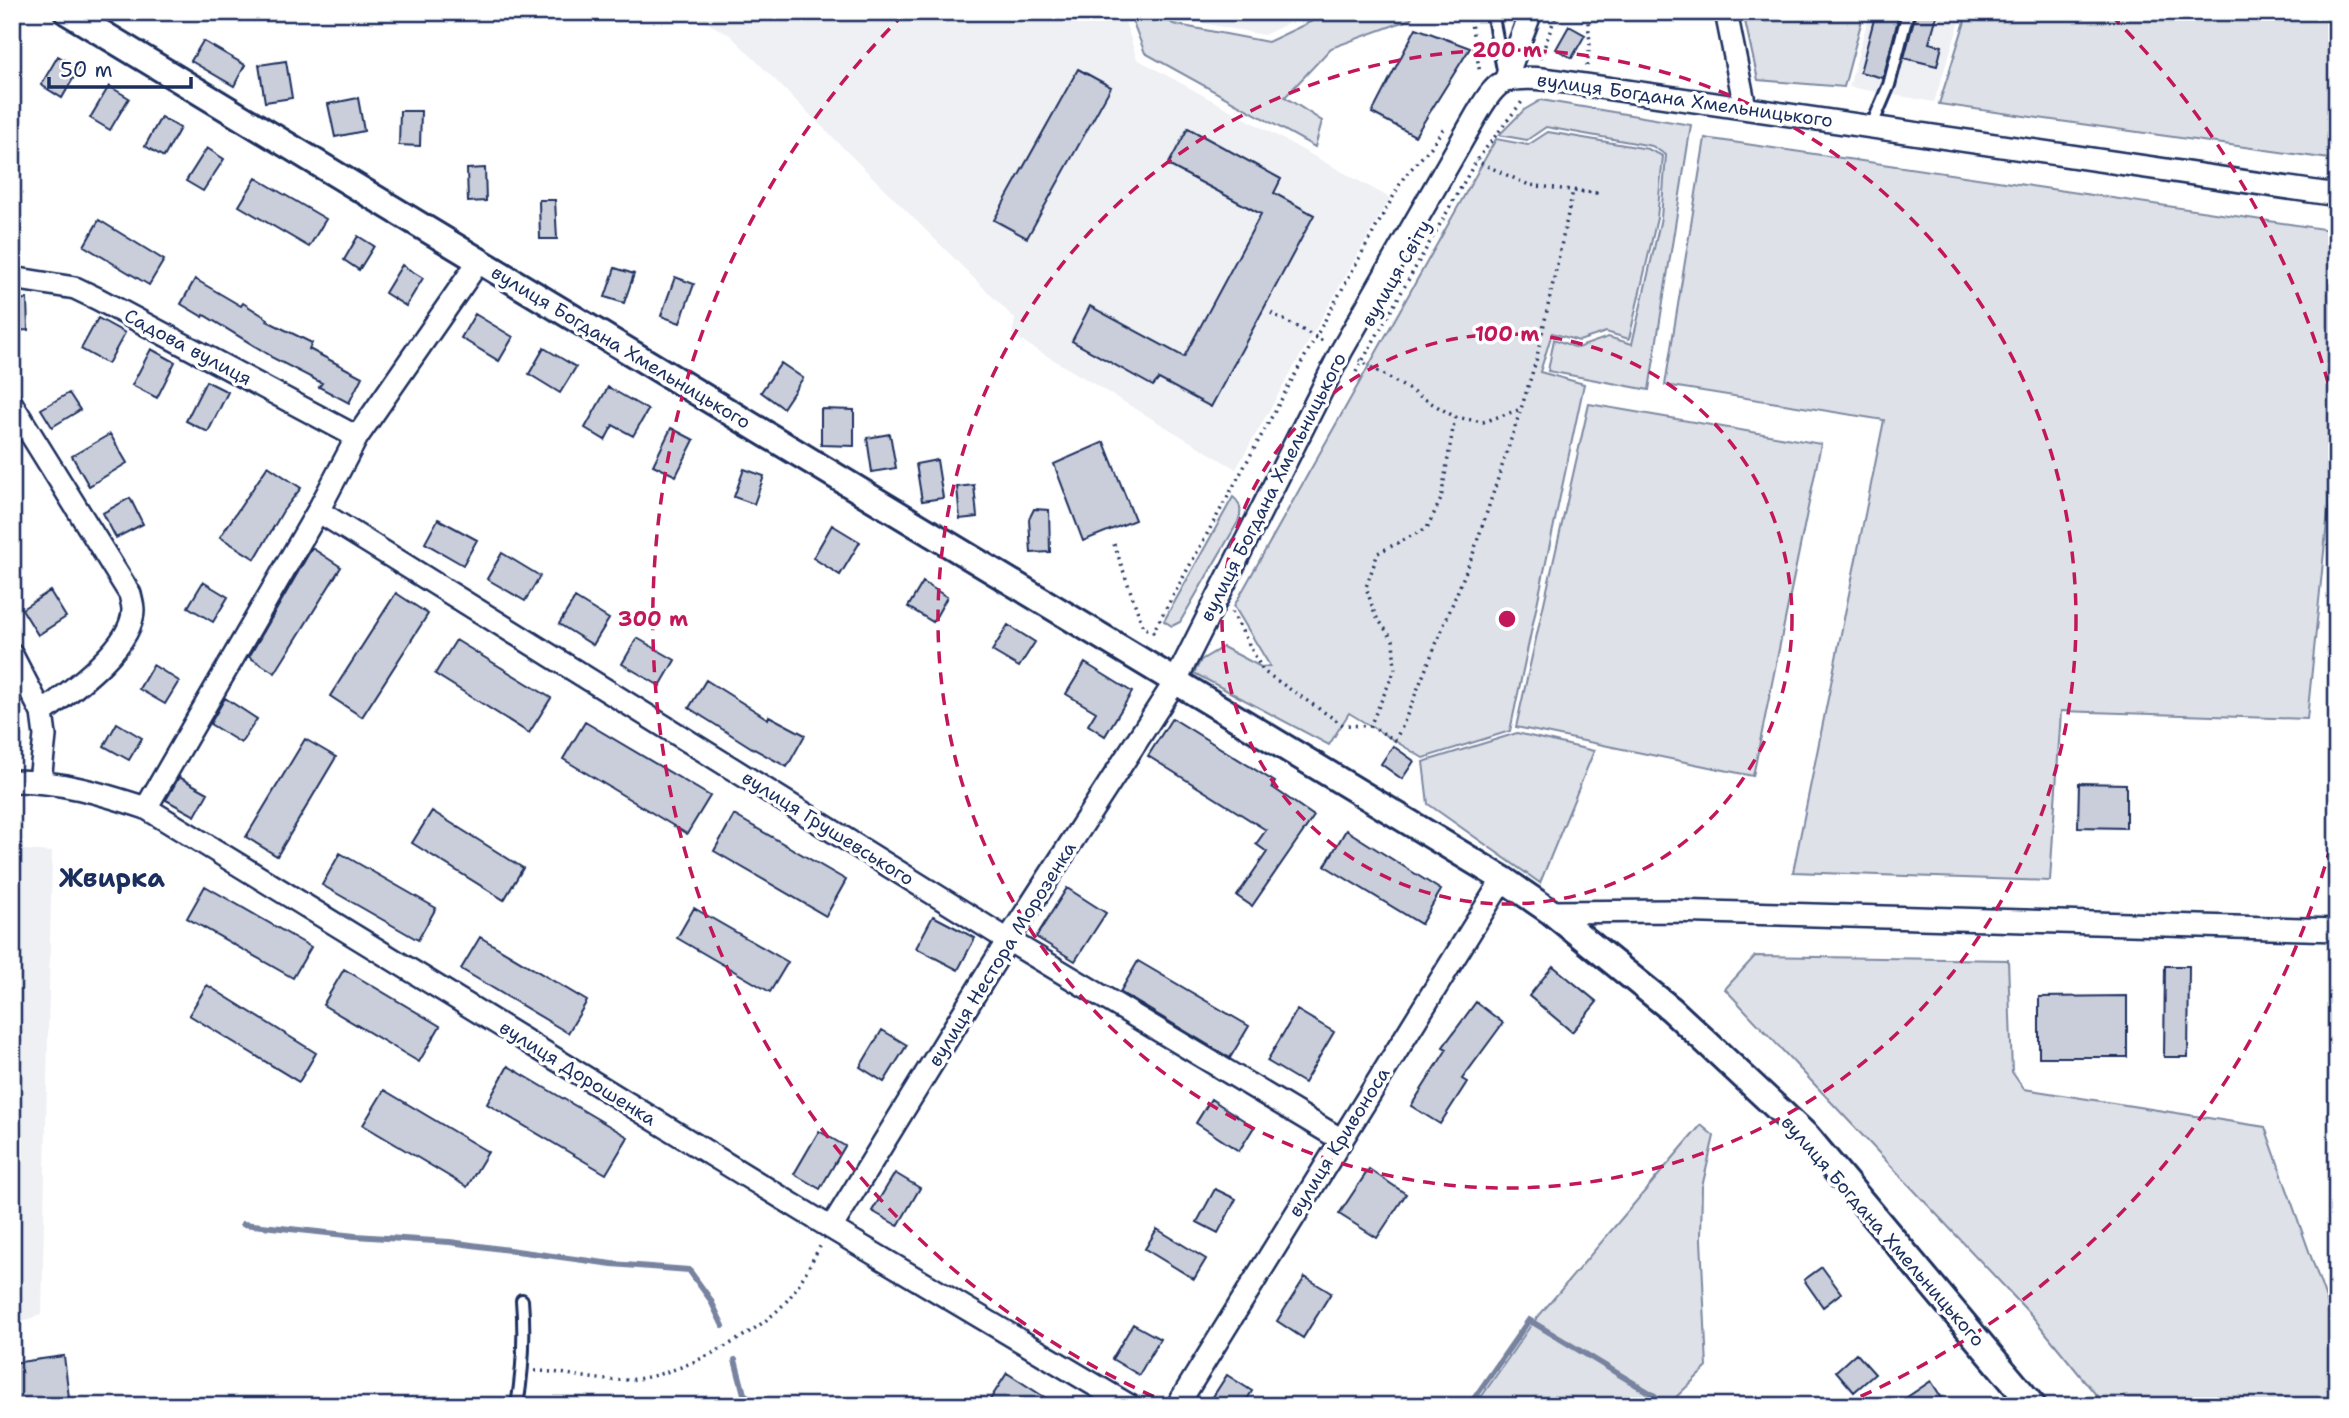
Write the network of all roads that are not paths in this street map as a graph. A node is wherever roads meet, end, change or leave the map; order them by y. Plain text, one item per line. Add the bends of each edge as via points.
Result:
1 (67, 12) edge
2 (1492, 12) edge
3 (1531, 12) edge
4 (1726, 12) edge
5 (1908, 12) edge
6 (1505, 81) junction
7 (1745, 107) junction
8 (1872, 125) junction
9 (2337, 195) edge
10 (479, 261) junction
11 (12, 278) edge
12 (12, 404) edge
13 (357, 437) junction
14 (318, 511) junction
15 (12, 655) edge
16 (1175, 682) junction
17 (42, 713) junction
18 (12, 780) edge
19 (40, 781) junction
20 (146, 808) junction
21 (1503, 879) junction
22 (1551, 912) junction
23 (2337, 930) edge
24 (1009, 940) junction
25 (1340, 1139) junction
26 (831, 1228) junction
27 (522, 1300) dead end
28 (517, 1406) edge
29 (1130, 1406) edge
30 (1177, 1406) edge
31 (2034, 1406) edge

1 - 10 street, вулиця Богдана Хмельницького
2 - 6 lane
3 - 6 street
4 - 7 street
5 - 8 lane via 1889,85
6 - 7 street, вулиця Богдана Хмельницького via 1532,79
6 - 16 street, вулиця Богдана Хмельницького via 1490,93 1477,114 1342,350
7 - 8 street, вулиця Богдана Хмельницького
8 - 9 street, вулиця Богдана Хмельницького
10 - 13 street
10 - 16 street, вулиця Богдана Хмельницького
11 - 13 street, Садова вулиця via 75,288
12 - 17 street via 130,594 133,611 130,625 111,654
13 - 14 street
14 - 20 street
14 - 24 street, вулиця Грушевського
15 - 17 street
16 - 21 street, вулиця Богдана Хмельницького
16 - 24 street, вулиця Нестора Морозенка
17 - 19 street via 45,736
18 - 19 street, вулиця Дорошенка
19 - 20 street, вулиця Дорошенка via 89,789
20 - 26 street, вулиця Дорошенка
21 - 22 street, вулиця Богдана Хмельницького
21 - 25 street, вулиця Кривоноса
22 - 23 street via 1670,911
22 - 31 street, вулиця Богдана Хмельницького via 1671,1009 1807,1136
24 - 25 street, вулиця Грушевського
24 - 26 street, вулиця Нестора Морозенка
25 - 30 street, вулиця Кривоноса
26 - 29 street, вулиця Дорошенка
27 - 28 lane via 524,1332

